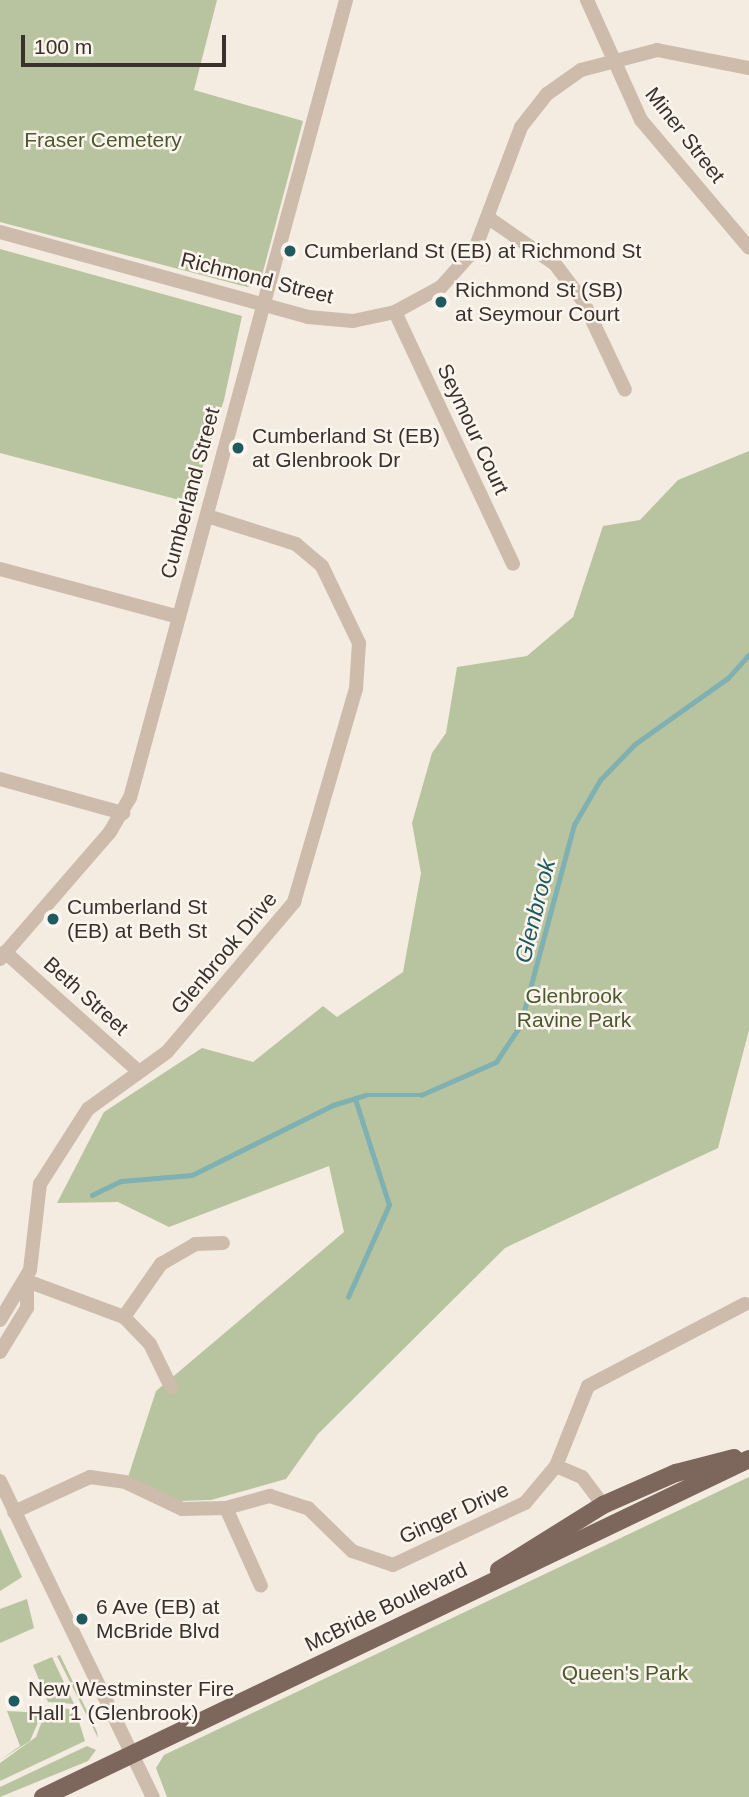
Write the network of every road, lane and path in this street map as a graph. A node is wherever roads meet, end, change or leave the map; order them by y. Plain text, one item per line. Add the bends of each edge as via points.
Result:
1 (346, 0) edge
2 (587, 0) edge
3 (613, 59) junction
4 (749, 68) edge
5 (491, 219) junction
6 (0, 232) edge
7 (749, 248) edge
8 (265, 305) junction
9 (395, 312) junction
10 (625, 390) dead end
11 (207, 516) junction
12 (513, 564) dead end
13 (0, 569) edge
14 (178, 617) junction
15 (0, 779) edge
16 (122, 813) junction
17 (3, 956) edge
18 (138, 1071) junction
19 (223, 1243) dead end
20 (27, 1280) junction
21 (745, 1304) dead end
22 (124, 1317) junction
23 (0, 1320) edge
24 (0, 1352) edge
25 (171, 1387) dead end
26 (749, 1454) edge
27 (749, 1459) edge
28 (556, 1466) junction
29 (0, 1481) edge
30 (603, 1505) junction
31 (226, 1508) junction
32 (14, 1512) junction
33 (261, 1587) dead end
34 (468, 1593) junction
35 (133, 1754) junction
36 (43, 1797) edge
37 (153, 1797) edge

1 - 8 street, Cumberland Street
2 - 3 street, Miner Street
3 - 4 street, Richmond Street via 657,50
3 - 5 street, Richmond Street via 581,70 547,94 521,127
3 - 7 street, Miner Street via 641,120
5 - 9 street, Richmond Street via 451,279
5 - 10 street via 555,264 583,301
6 - 8 street, Richmond Street
8 - 9 street, Richmond Street via 328,320
8 - 11 street, Cumberland Street
9 - 12 street, Seymour Court
11 - 14 street, Cumberland Street
11 - 18 street, Glenbrook Drive via 296,544 311,554 352,624 360,665 294,902 167,1052
13 - 14 street
14 - 16 street, Cumberland Street
15 - 16 street
16 - 17 street, Cumberland Street
17 - 18 street, Beth Street
18 - 20 street, Glenbrook Drive via 96,1099 45,1174
19 - 22 street via 195,1244 161,1264
20 - 22 street
20 - 23 street, Glenbrook Drive
20 - 24 street, Glenbrook Drive via 27,1308
21 - 28 street, Ginger Drive via 588,1386
22 - 25 street via 150,1344
26 - 30 main road via 676,1473
27 - 34 main road, McBride Boulevard
28 - 30 street via 582,1477
28 - 31 street, Ginger Drive via 525,1503 393,1565 352,1551 308,1508 285,1499 263,1495
29 - 32 street
30 - 34 main road via 536,1542
31 - 32 street, Ginger Drive via 183,1509 125,1482 90,1477
31 - 33 street
32 - 35 street
34 - 35 main road, McBride Boulevard
35 - 36 main road, McBride Boulevard
35 - 37 street

